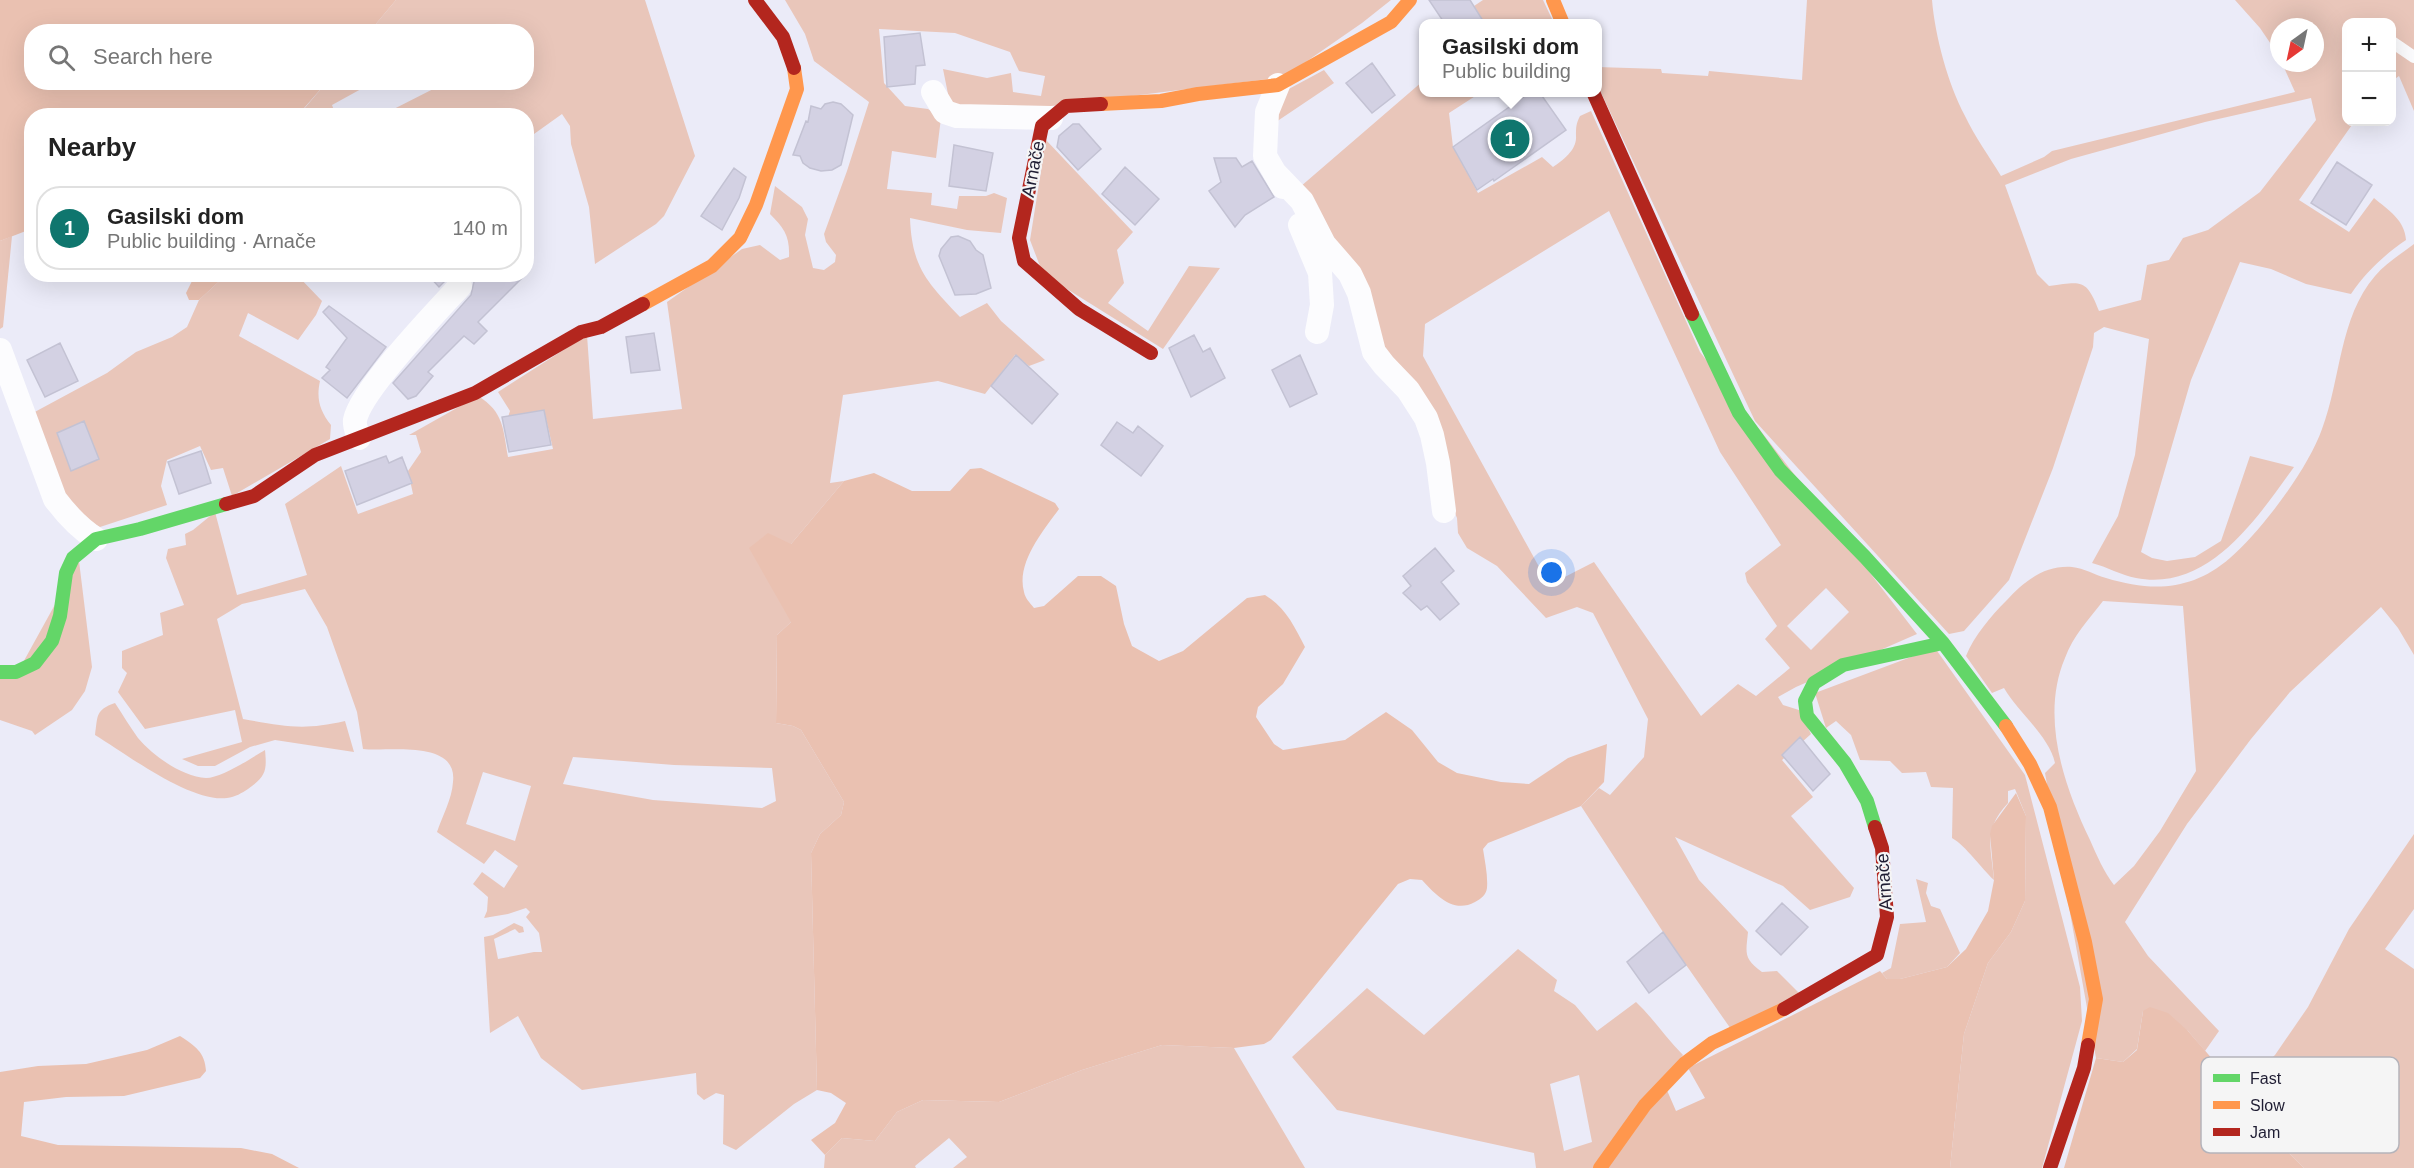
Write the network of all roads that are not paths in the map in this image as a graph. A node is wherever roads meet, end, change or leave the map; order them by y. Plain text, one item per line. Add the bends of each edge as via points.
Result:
1 (755, 0) edge
2 (1410, 0) edge
3 (1553, 0) edge
4 (1561, 19) edge
5 (2396, 45) edge
6 (2414, 57) edge
7 (1278, 85) junction
8 (933, 92) dead end
9 (1595, 97) edge
10 (1051, 118) junction
11 (1276, 174) junction
12 (460, 286) dead end
13 (1317, 332) dead end
14 (0, 350) edge
15 (1151, 353) dead end
16 (359, 438) junction
17 (1444, 511) dead end
18 (96, 539) junction
19 (1943, 643) junction
20 (0, 672) edge
21 (1600, 1168) edge
22 (2050, 1168) edge

1 - 16 street via 783,37 794,68 796,89 766,178 740,238 712,266 651,301 601,327 581,332 475,393
2 - 7 street, Arnače via 1391,22
3 - 4 street
5 - 6 lane
7 - 10 street, Arnače via 1161,101 1066,106
7 - 11 street via 1267,112 1265,156
8 - 10 street via 945,112 957,116
9 - 19 street via 1739,413 1780,470
10 - 15 street, Arnače via 1042,126 1019,238 1024,261 1079,309
11 - 13 street via 1320,273 1322,305
11 - 17 street via 1302,201 1324,244 1350,274 1359,293 1374,352 1408,390 1425,418 1438,463
12 - 16 street via 360,404 354,422
14 - 18 street via 55,499 82,530
16 - 18 street via 315,455 254,496
18 - 20 street via 74,558 66,573 52,641 35,663 16,672
19 - 21 street, Arnače via 1843,665 1814,682 1805,700 1807,716 1845,763 1867,801 1882,848 1887,916 1877,955 1824,989 1702,1049 1663,1082
19 - 22 street via 1998,713 2030,764 2050,807 2094,988 2096,999 2084,1068

